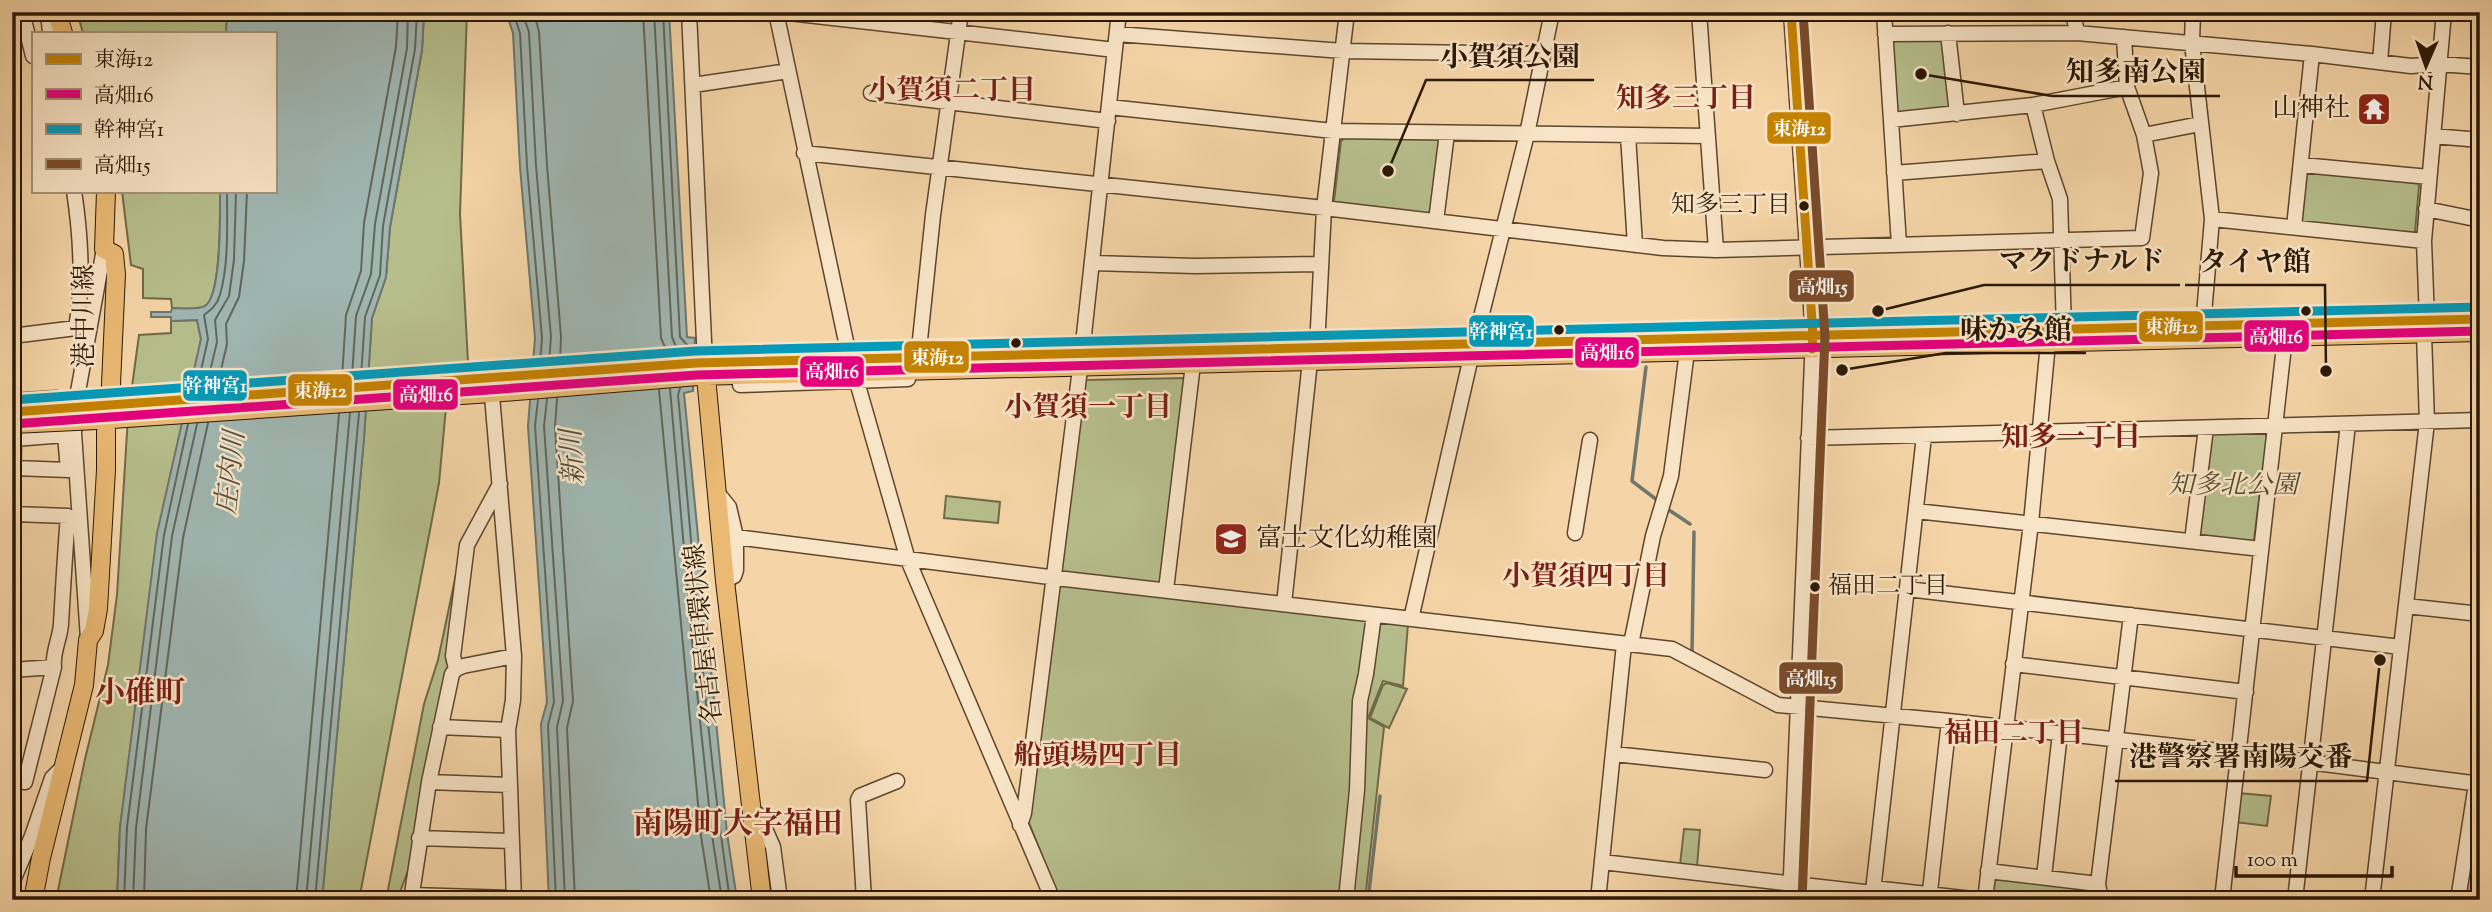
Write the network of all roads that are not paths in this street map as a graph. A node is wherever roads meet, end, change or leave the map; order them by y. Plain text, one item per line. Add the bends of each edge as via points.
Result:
1 (22, 12) edge
2 (48, 12) edge
3 (57, 12) edge
4 (688, 12) edge
5 (778, 12) edge
6 (961, 12) edge
7 (1119, 12) edge
8 (1347, 12) edge
9 (1552, 12) edge
10 (1699, 12) edge
11 (1791, 12) edge
12 (1884, 12) edge
13 (2073, 12) edge
14 (2193, 12) edge
15 (2384, 12) edge
16 (2444, 12) edge
17 (50, 32) edge
18 (63, 32) edge
19 (958, 32) junction
20 (1948, 33) junction
21 (2077, 33) junction
22 (1117, 34) junction
23 (1885, 34) junction
24 (2124, 37) junction
25 (2192, 43) junction
26 (1115, 50) junction
27 (1343, 51) junction
28 (32, 52) edge
29 (1543, 54) junction
30 (2312, 54) junction
31 (2380, 62) junction
32 (2439, 64) junction
33 (2480, 67) edge
34 (788, 71) junction
35 (692, 85) junction
36 (2127, 88) junction
37 (871, 93) dead end
38 (948, 102) junction
39 (2033, 105) junction
40 (1108, 114) junction
41 (1957, 114) junction
42 (1891, 120) junction
43 (2200, 124) junction
44 (1334, 131) junction
45 (1447, 132) junction
46 (1527, 134) junction
47 (1628, 135) junction
48 (2144, 135) junction
49 (1708, 136) junction
50 (2433, 136) junction
51 (2480, 140) edge
52 (804, 153) junction
53 (2047, 162) junction
54 (2302, 164) junction
55 (940, 167) junction
56 (1894, 173) junction
57 (2429, 177) junction
58 (1101, 184) junction
59 (75, 192) edge
60 (106, 192) edge
61 (1324, 208) junction
62 (2426, 209) junction
63 (2212, 219) junction
64 (2480, 220) edge
65 (1436, 221) junction
66 (2294, 227) junction
67 (1503, 229) junction
68 (2424, 241) junction
69 (2060, 242) junction
70 (1635, 245) junction
71 (1899, 246) junction
72 (1807, 247) junction
73 (104, 249) junction
74 (1716, 250) junction
75 (1092, 263) junction
76 (1321, 264) junction
77 (2480, 319) edge
78 (2203, 326) junction
79 (2426, 327) junction
80 (2064, 328) junction
81 (2480, 332) edge
82 (12, 336) edge
83 (2285, 337) junction
84 (1812, 342) junction
85 (2048, 343) junction
86 (1473, 350) junction
87 (848, 351) junction
88 (1687, 351) junction
89 (1314, 355) junction
90 (739, 357) dead end
91 (918, 359) junction
92 (1081, 360) junction
93 (1193, 364) junction
94 (701, 369) junction
95 (958, 370) junction
96 (857, 382) junction
97 (740, 383) dead end
98 (492, 386) junction
99 (12, 401) edge
100 (12, 412) edge
101 (107, 413) junction
102 (2480, 420) edge
103 (2427, 422) junction
104 (2348, 424) junction
105 (2275, 426) junction
106 (2206, 428) junction
107 (2040, 432) junction
108 (13, 433) edge
109 (58, 436) junction
110 (1924, 436) junction
111 (1808, 438) junction
112 (1590, 440) dead end
113 (14, 468) junction
114 (500, 483) junction
115 (716, 491) junction
116 (1916, 511) junction
117 (14, 514) edge
118 (2031, 523) junction
119 (1575, 533) dead end
120 (736, 537) junction
121 (2192, 541) junction
122 (13, 544) edge
123 (2261, 549) junction
124 (908, 560) junction
125 (1053, 578) junction
126 (725, 581) junction
127 (1907, 589) junction
128 (1166, 590) junction
129 (2021, 603) junction
130 (1284, 604) junction
131 (2406, 606) junction
132 (2480, 614) edge
133 (1374, 615) junction
134 (2131, 615) junction
135 (1410, 619) junction
136 (2253, 630) junction
137 (2326, 638) junction
138 (88, 640) junction
139 (1628, 644) junction
140 (2401, 647) junction
141 (514, 656) junction
142 (2013, 664) junction
143 (54, 667) junction
144 (456, 669) junction
145 (12, 670) edge
146 (2123, 677) junction
147 (2246, 692) junction
148 (1798, 706) junction
149 (1894, 714) junction
150 (1950, 721) junction
151 (440, 727) junction
152 (2005, 727) junction
153 (508, 730) junction
154 (2060, 733) junction
155 (2116, 739) junction
156 (2238, 753) junction
157 (1614, 754) junction
158 (2310, 762) junction
159 (62, 768) junction
160 (1765, 770) dead end
161 (2387, 772) junction
162 (12, 781) edge
163 (429, 782) junction
164 (897, 782) dead end
165 (2478, 784) edge
166 (509, 785) junction
167 (751, 815) junction
168 (1020, 825) junction
169 (419, 838) junction
170 (511, 841) junction
171 (1602, 862) junction
172 (1988, 871) junction
173 (2044, 877) junction
174 (12, 883) edge
175 (2098, 884) junction
176 (1791, 892) edge
177 (1873, 894) edge
178 (1930, 897) edge
179 (409, 898) edge
180 (514, 899) edge
181 (33, 900) edge
182 (762, 900) edge
183 (780, 900) edge
184 (864, 900) edge
185 (1053, 900) edge
186 (1346, 900) edge
187 (1598, 900) edge
188 (1983, 900) edge
189 (2101, 900) edge
190 (2222, 900) edge
191 (2295, 900) edge
192 (2372, 900) edge
193 (2458, 900) edge

1 - 28 street
2 - 17 street
3 - 18 main road
4 - 35 street
5 - 19 street
5 - 34 street
6 - 19 street
7 - 22 street
8 - 27 street
9 - 29 street
10 - 49 street
11 - 72 street
12 - 23 street
13 - 21 street
14 - 25 street
15 - 31 street
16 - 32 street
19 - 26 street
19 - 38 street
20 - 21 street
20 - 23 street
20 - 41 street
21 - 24 street
22 - 26 street
22 - 27 street
23 - 42 street
24 - 25 street
24 - 36 street
25 - 30 street
25 - 43 street
26 - 40 street
27 - 29 street
27 - 44 street
29 - 46 street
30 - 31 street
30 - 54 street
31 - 32 street
32 - 33 street
32 - 50 street
34 - 35 street
34 - 52 street
35 - 94 street
36 - 39 street
36 - 48 street
37 - 38 street
38 - 40 street
38 - 55 street
39 - 41 street
39 - 53 street
40 - 44 street
40 - 58 street
41 - 42 street
42 - 56 street
43 - 48 street
43 - 63 street
44 - 45 street
44 - 61 street
45 - 46 street
45 - 65 street
46 - 47 street
46 - 67 street
47 - 49 street
47 - 70 street
48 - 69 street via 2151,173 2142,238
49 - 74 street
50 - 51 street
50 - 57 street
52 - 55 street
52 - 87 street
53 - 56 street
53 - 69 street via 2060,200
54 - 57 street
54 - 66 street
55 - 58 street
55 - 91 street
56 - 71 street
57 - 62 street
58 - 61 street
58 - 75 street
59 - 82 street via 82,262 76,328
60 - 73 main road, 港中川線
61 - 65 street
61 - 76 street
62 - 64 street
62 - 68 street
63 - 66 street
63 - 78 street
65 - 67 street
66 - 68 street
67 - 70 street
67 - 86 street
68 - 79 street
69 - 71 street
69 - 80 street
70 - 74 street
71 - 72 street
72 - 74 street
72 - 84 street
73 - 101 main road, 港中川線 via 114,254 116,274
73 - 138 street via 75,424
75 - 76 street
75 - 92 street
76 - 89 street
77 - 79 main road
78 - 79 main road
78 - 80 main road
79 - 81 main road
79 - 83 main road
79 - 103 street
80 - 84 main road
83 - 85 main road
83 - 105 street
84 - 85 main road
84 - 86 main road
84 - 88 main road
84 - 111 street
85 - 107 street
86 - 88 main road
86 - 89 main road
86 - 135 street
87 - 90 street
87 - 91 street via 891,350
88 - 139 street via 1671,476
89 - 92 main road
89 - 93 main road
89 - 130 street
91 - 92 main road
91 - 94 main road
92 - 93 main road
92 - 95 main road
92 - 125 street
93 - 128 street
94 - 95 main road
94 - 98 main road
94 - 115 main road, 名古屋中環状線
95 - 96 street via 927,378
96 - 97 street
96 - 124 street
98 - 101 main road
98 - 114 street
99 - 109 street via 57,398
100 - 101 main road, bridge
101 - 108 main road, bridge
101 - 138 main road via 98,609
102 - 103 street
103 - 104 street
103 - 131 street
104 - 105 street
104 - 137 street
105 - 106 street
105 - 123 street
106 - 107 street
106 - 121 street
107 - 110 street
107 - 118 street
108 - 109 street
108 - 113 street
109 - 113 street via 65,435 68,470
110 - 111 street
110 - 116 street
111 - 148 street
112 - 119 street
113 - 117 street
114 - 141 street
114 - 144 street via 467,545 453,656
115 - 120 street via 729,507
115 - 126 main road, 名古屋中環状線
116 - 118 street
116 - 127 street
117 - 122 street
117 - 143 street via 68,516
118 - 121 street
118 - 129 street
120 - 124 street
120 - 126 street via 736,570
121 - 123 street
123 - 136 street
124 - 125 street
124 - 168 street
125 - 128 street
125 - 168 street
126 - 167 main road, 名古屋中環状線
127 - 129 street
127 - 149 street
128 - 130 street
129 - 134 street
129 - 142 street
130 - 133 street
131 - 132 street
131 - 140 street
133 - 135 street
133 - 186 street via 1360,701
134 - 136 street
134 - 146 street
135 - 139 street
136 - 137 street
136 - 147 street
137 - 140 street
137 - 158 street
138 - 159 main road via 84,685
139 - 148 street via 1672,649 1778,705
139 - 157 street
140 - 161 street
141 - 144 street
141 - 153 street
142 - 146 street
142 - 152 street
143 - 145 street
143 - 162 street via 24,782
144 - 151 street
146 - 147 street
146 - 155 street
147 - 156 street
148 - 149 street
148 - 176 street
149 - 150 street
149 - 177 street
150 - 152 street
150 - 178 street
151 - 153 street
151 - 163 street
152 - 154 street
152 - 172 street
153 - 166 street
154 - 155 street
154 - 173 street
155 - 156 street
155 - 175 street
156 - 158 street
156 - 190 street
157 - 160 street
157 - 171 street
158 - 161 street
158 - 191 street
159 - 174 street via 52,778
159 - 181 main road
161 - 165 street
161 - 192 street
163 - 166 street
163 - 169 street
164 - 184 street via 858,800
165 - 193 street
166 - 170 street
167 - 182 main road, 名古屋中環状線
167 - 183 street via 759,815 773,847
168 - 185 street
169 - 170 street
169 - 179 street
170 - 180 street
171 - 176 street via 1752,878
171 - 187 street
172 - 173 street
172 - 188 street
173 - 175 street
175 - 189 street
176 - 177 street
177 - 178 street
178 - 188 street
179 - 180 street

